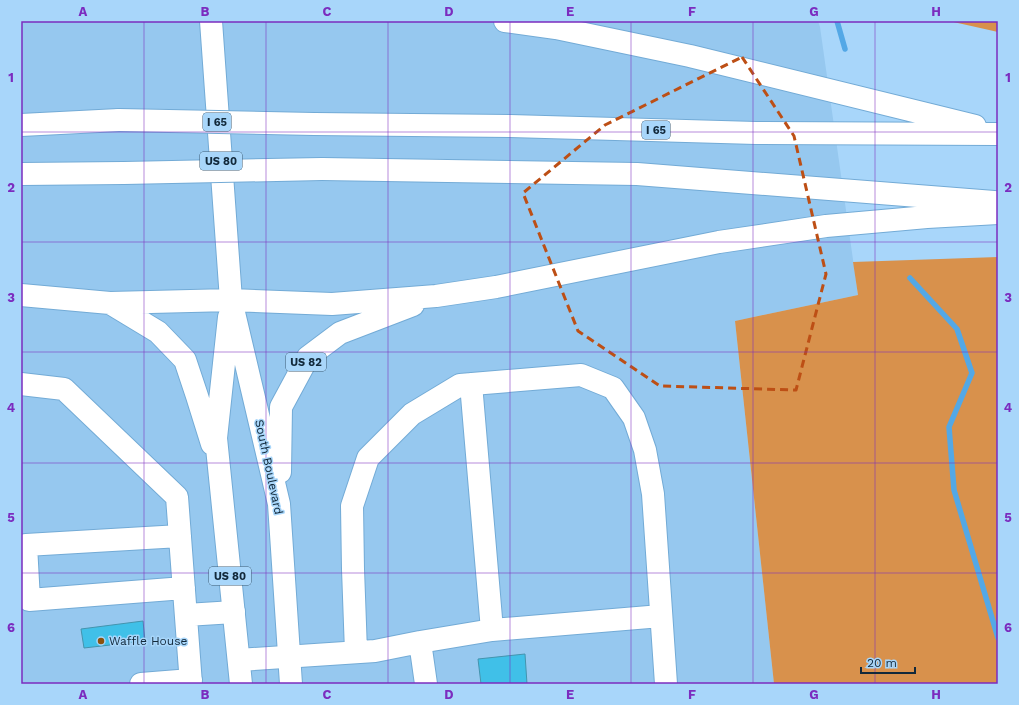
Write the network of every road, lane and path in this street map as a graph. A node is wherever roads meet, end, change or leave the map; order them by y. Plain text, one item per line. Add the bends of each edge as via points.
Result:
1 (212, 21) edge
2 (505, 21) edge
3 (21, 125) edge
4 (998, 131) edge
5 (998, 134) edge
6 (21, 174) edge
7 (998, 202) edge
8 (998, 213) edge
9 (21, 295) edge
10 (436, 296) junction
11 (231, 300) junction
12 (110, 303) junction
13 (21, 384) edge
14 (471, 384) junction
15 (219, 468) junction
16 (279, 504) junction
17 (180, 536) junction
18 (184, 588) junction
19 (234, 612) junction
20 (186, 615) junction
21 (661, 616) junction
22 (492, 630) junction
23 (420, 642) junction
24 (356, 652) junction
25 (290, 657) junction
26 (239, 660) junction
27 (191, 682) edge
28 (152, 683) edge
29 (241, 684) edge
30 (291, 684) edge
31 (426, 684) edge
32 (666, 684) edge

1 - 11 main road, South Boulevard / US 80
2 - 4 main road via 556,28 690,56
3 - 5 main road, I 65, bridge via 119,120 756,133
6 - 7 main road, bridge via 322,169 637,174
8 - 10 main road via 811,228 719,242 496,287
9 - 12 main road
10 - 11 main road via 332,304
10 - 16 main road, US 82 via 340,333 308,357 281,407
11 - 12 main road
11 - 15 main road, South Boulevard via 216,438
11 - 16 main road, South Boulevard / US 80
12 - 15 main road, US 80 via 158,332 184,360
13 - 17 main road via 64,389 177,497
14 - 21 main road via 581,375 613,388 634,418 645,450 653,494
14 - 22 main road
14 - 24 main road via 460,385 412,414 368,458 352,506
15 - 19 main road, South Boulevard / US 80
16 - 25 main road, South Boulevard / US 80
17 - 18 main road
17 - 18 main road via 26,545 29,600
18 - 20 main road
19 - 20 main road
19 - 26 main road, South Boulevard / US 80
20 - 27 main road
21 - 22 main road
21 - 32 main road
22 - 23 main road
23 - 24 main road
23 - 31 main road
24 - 25 main road
25 - 26 main road
25 - 30 main road, South Boulevard / US 80
26 - 29 main road, South Boulevard / US 80
27 - 28 main road

